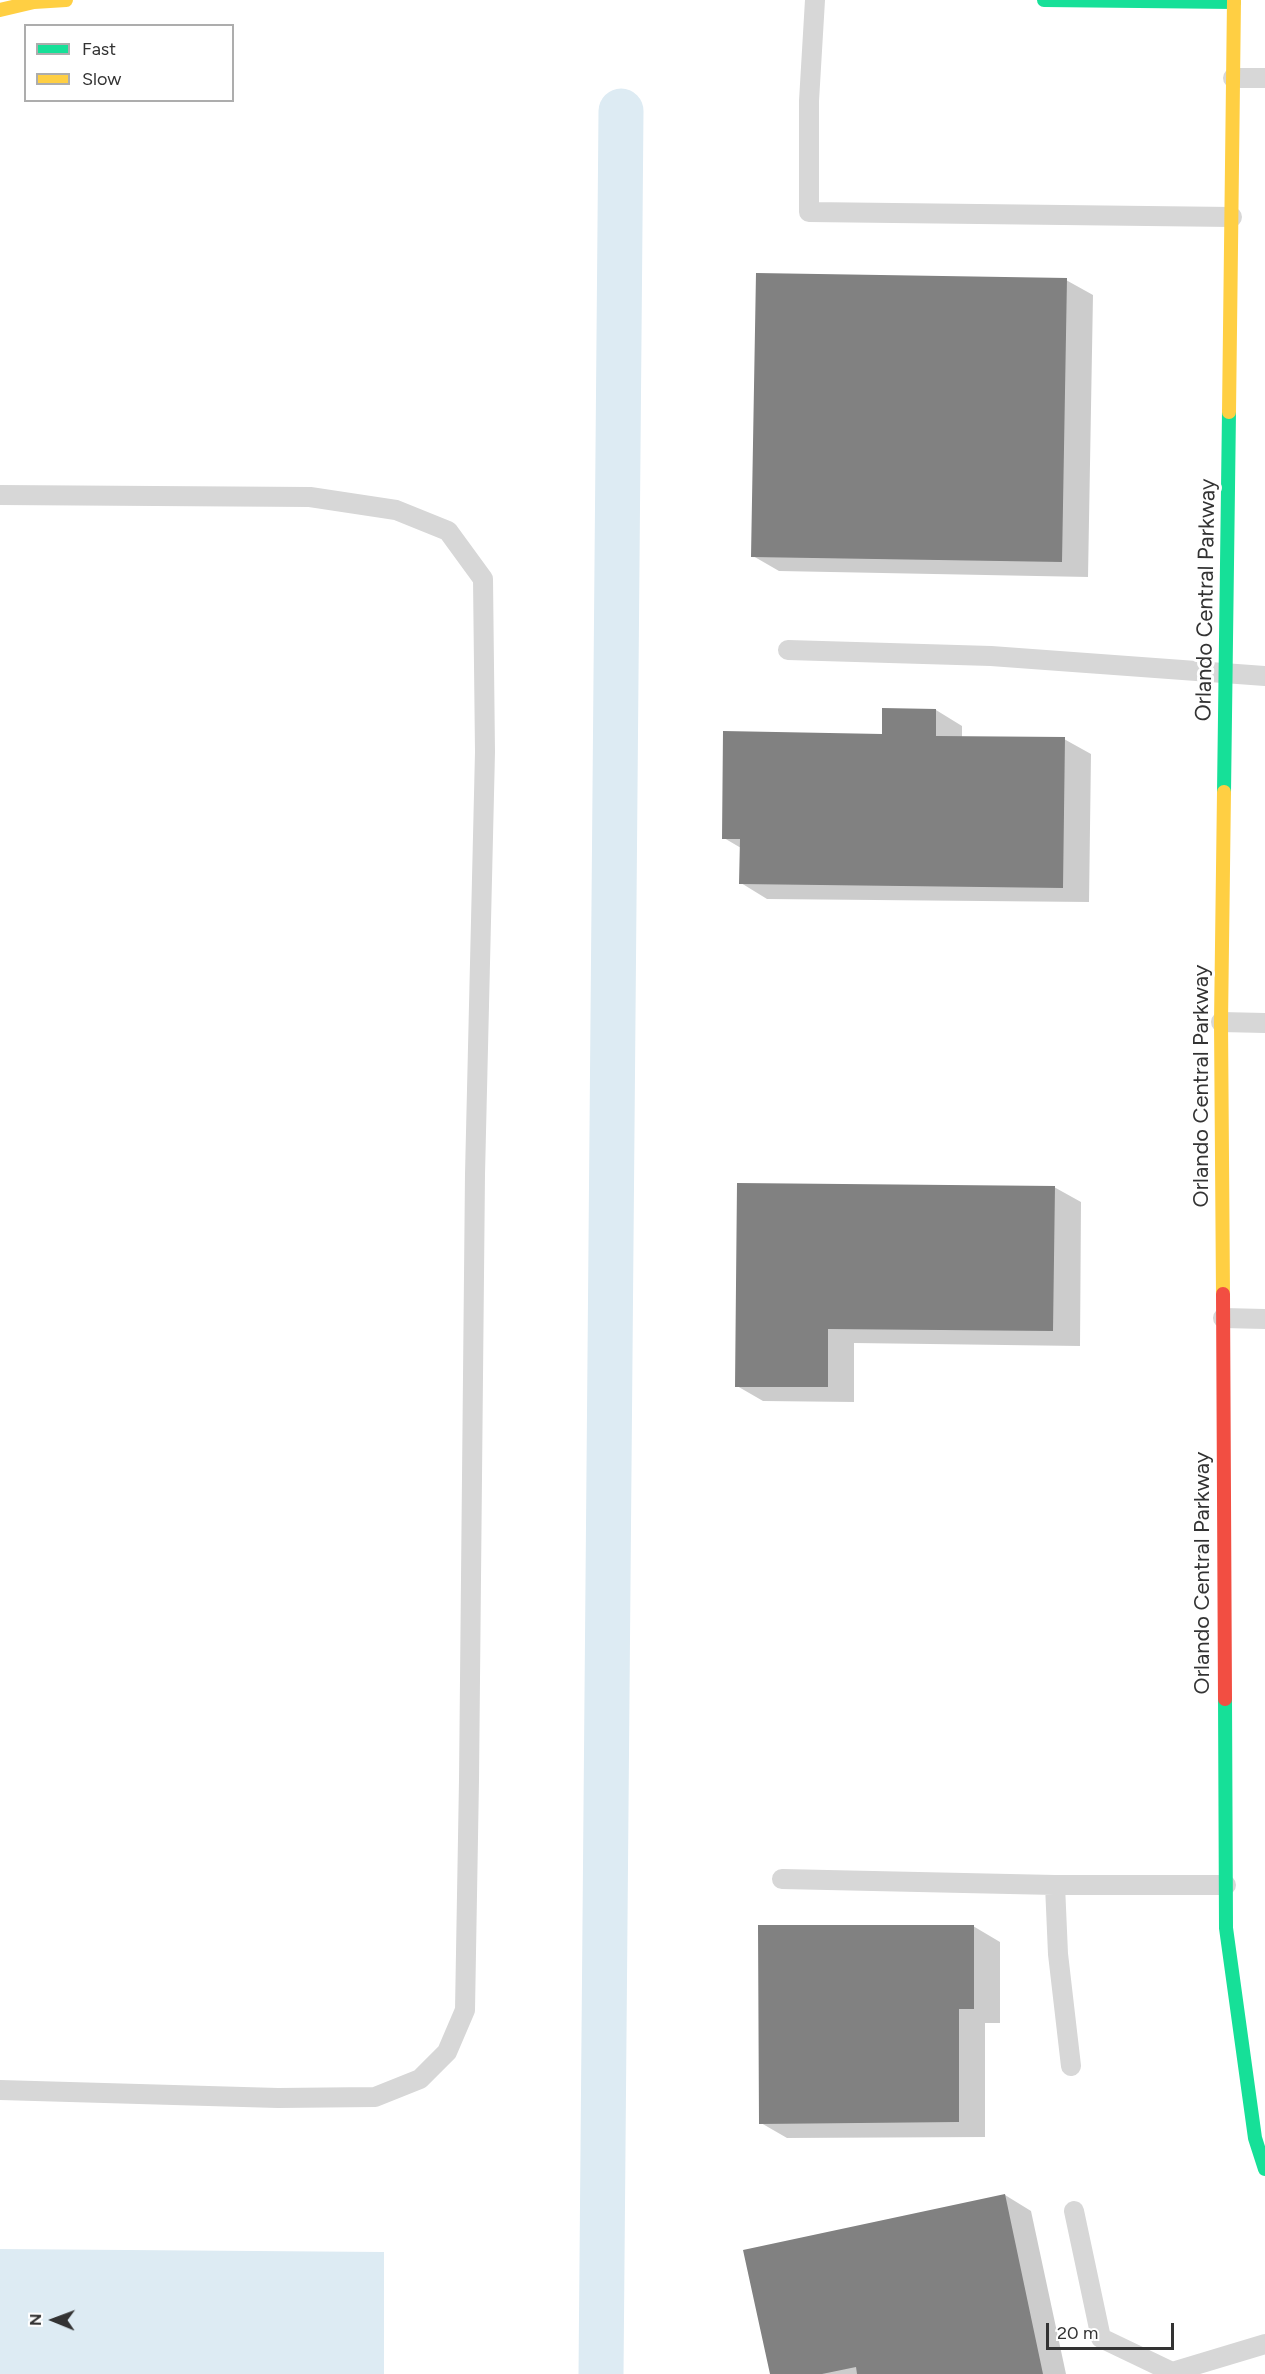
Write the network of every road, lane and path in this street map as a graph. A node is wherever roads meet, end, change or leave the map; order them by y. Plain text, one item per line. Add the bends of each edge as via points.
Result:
1 (66, 0) edge
2 (815, 0) edge
3 (1044, 0) edge
4 (1234, 1) edge
5 (0, 10) edge
6 (1233, 78) junction
7 (1265, 78) edge
8 (1232, 217) junction
9 (0, 495) edge
10 (788, 650) dead end
11 (1226, 674) junction
12 (1265, 676) edge
13 (1221, 1022) junction
14 (1265, 1023) edge
15 (1223, 1318) junction
16 (1265, 1319) edge
17 (782, 1879) dead end
18 (1055, 1885) junction
19 (1226, 1885) junction
20 (1071, 2066) dead end
21 (1265, 2077) edge
22 (0, 2090) edge
23 (1257, 2096) edge
24 (1265, 2169) edge
25 (1074, 2211) dead end
26 (1265, 2344) edge

1 - 5 street
2 - 8 lane via 809,101 809,212
3 - 4 street
4 - 6 street, Orlando Central Parkway
6 - 7 lane
6 - 8 street, Orlando Central Parkway
8 - 11 street, Orlando Central Parkway
9 - 22 lane via 310,496 396,510 448,531 483,579 485,752 475,1174 465,2010 447,2052 420,2079 375,2097
10 - 11 lane via 991,656
11 - 12 lane
11 - 13 street, Orlando Central Parkway
13 - 14 lane
13 - 15 street, Orlando Central Parkway
15 - 16 lane
15 - 19 street, Orlando Central Parkway
17 - 18 lane
18 - 19 lane
18 - 20 lane via 1058,1954
19 - 23 street, Orlando Central Parkway via 1226,1928
21 - 23 lane
23 - 24 street, Orlando Central Parkway via 1255,2139
25 - 26 lane via 1101,2338 1172,2372

